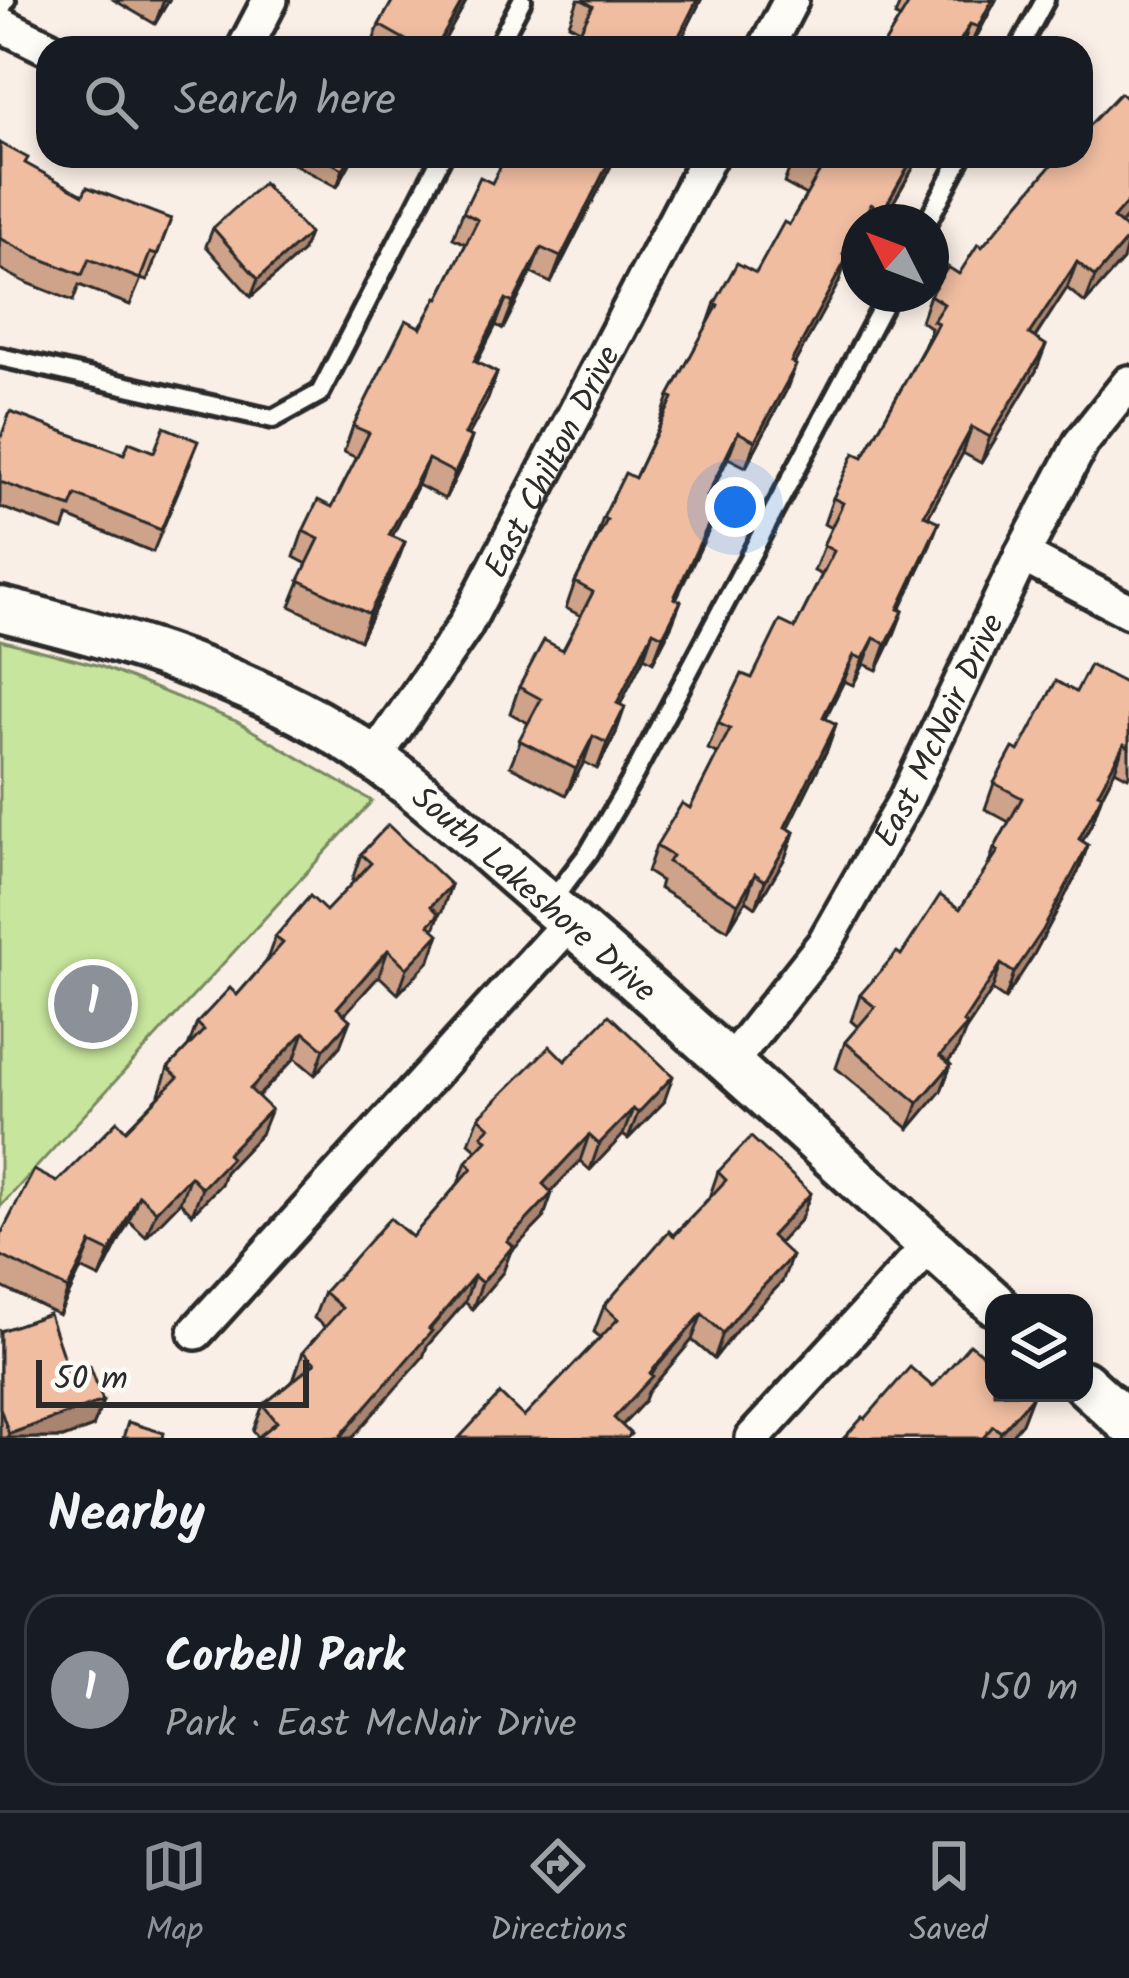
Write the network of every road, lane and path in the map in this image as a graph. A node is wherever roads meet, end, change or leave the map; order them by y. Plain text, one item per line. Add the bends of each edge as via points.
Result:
1 (6, 0) edge
2 (270, 0) edge
3 (522, 0) edge
4 (791, 0) edge
5 (1045, 0) edge
6 (0, 11) edge
7 (0, 23) edge
8 (251, 36) edge
9 (503, 36) edge
10 (772, 36) edge
11 (1026, 36) edge
12 (36, 41) edge
13 (436, 168) edge
14 (703, 168) edge
15 (956, 168) edge
16 (937, 204) edge
17 (879, 312) edge
18 (0, 357) edge
19 (1129, 383) edge
20 (1022, 555) junction
21 (0, 609) edge
22 (1129, 611) edge
23 (376, 758) junction
24 (559, 913) junction
25 (729, 1064) junction
26 (930, 1245) junction
27 (985, 1295) edge
28 (196, 1331) dead end
29 (1093, 1391) edge
30 (1129, 1424) edge
31 (753, 1438) edge

1 - 6 lane
2 - 8 street
3 - 9 lane
4 - 10 street
5 - 11 lane
7 - 12 street
13 - 18 lane via 320,393 273,419
14 - 23 street, East Chilton Drive via 465,626
15 - 16 lane
17 - 24 lane
19 - 20 street, East McNair Drive via 1081,443
20 - 22 street
20 - 25 street, East McNair Drive via 904,803 824,944
21 - 23 street, South Lakeshore Drive via 109,636 255,690
23 - 24 street, South Lakeshore Drive
24 - 25 street, South Lakeshore Drive
24 - 28 street
25 - 26 street, South Lakeshore Drive
26 - 27 street, South Lakeshore Drive
26 - 31 street
29 - 30 street

